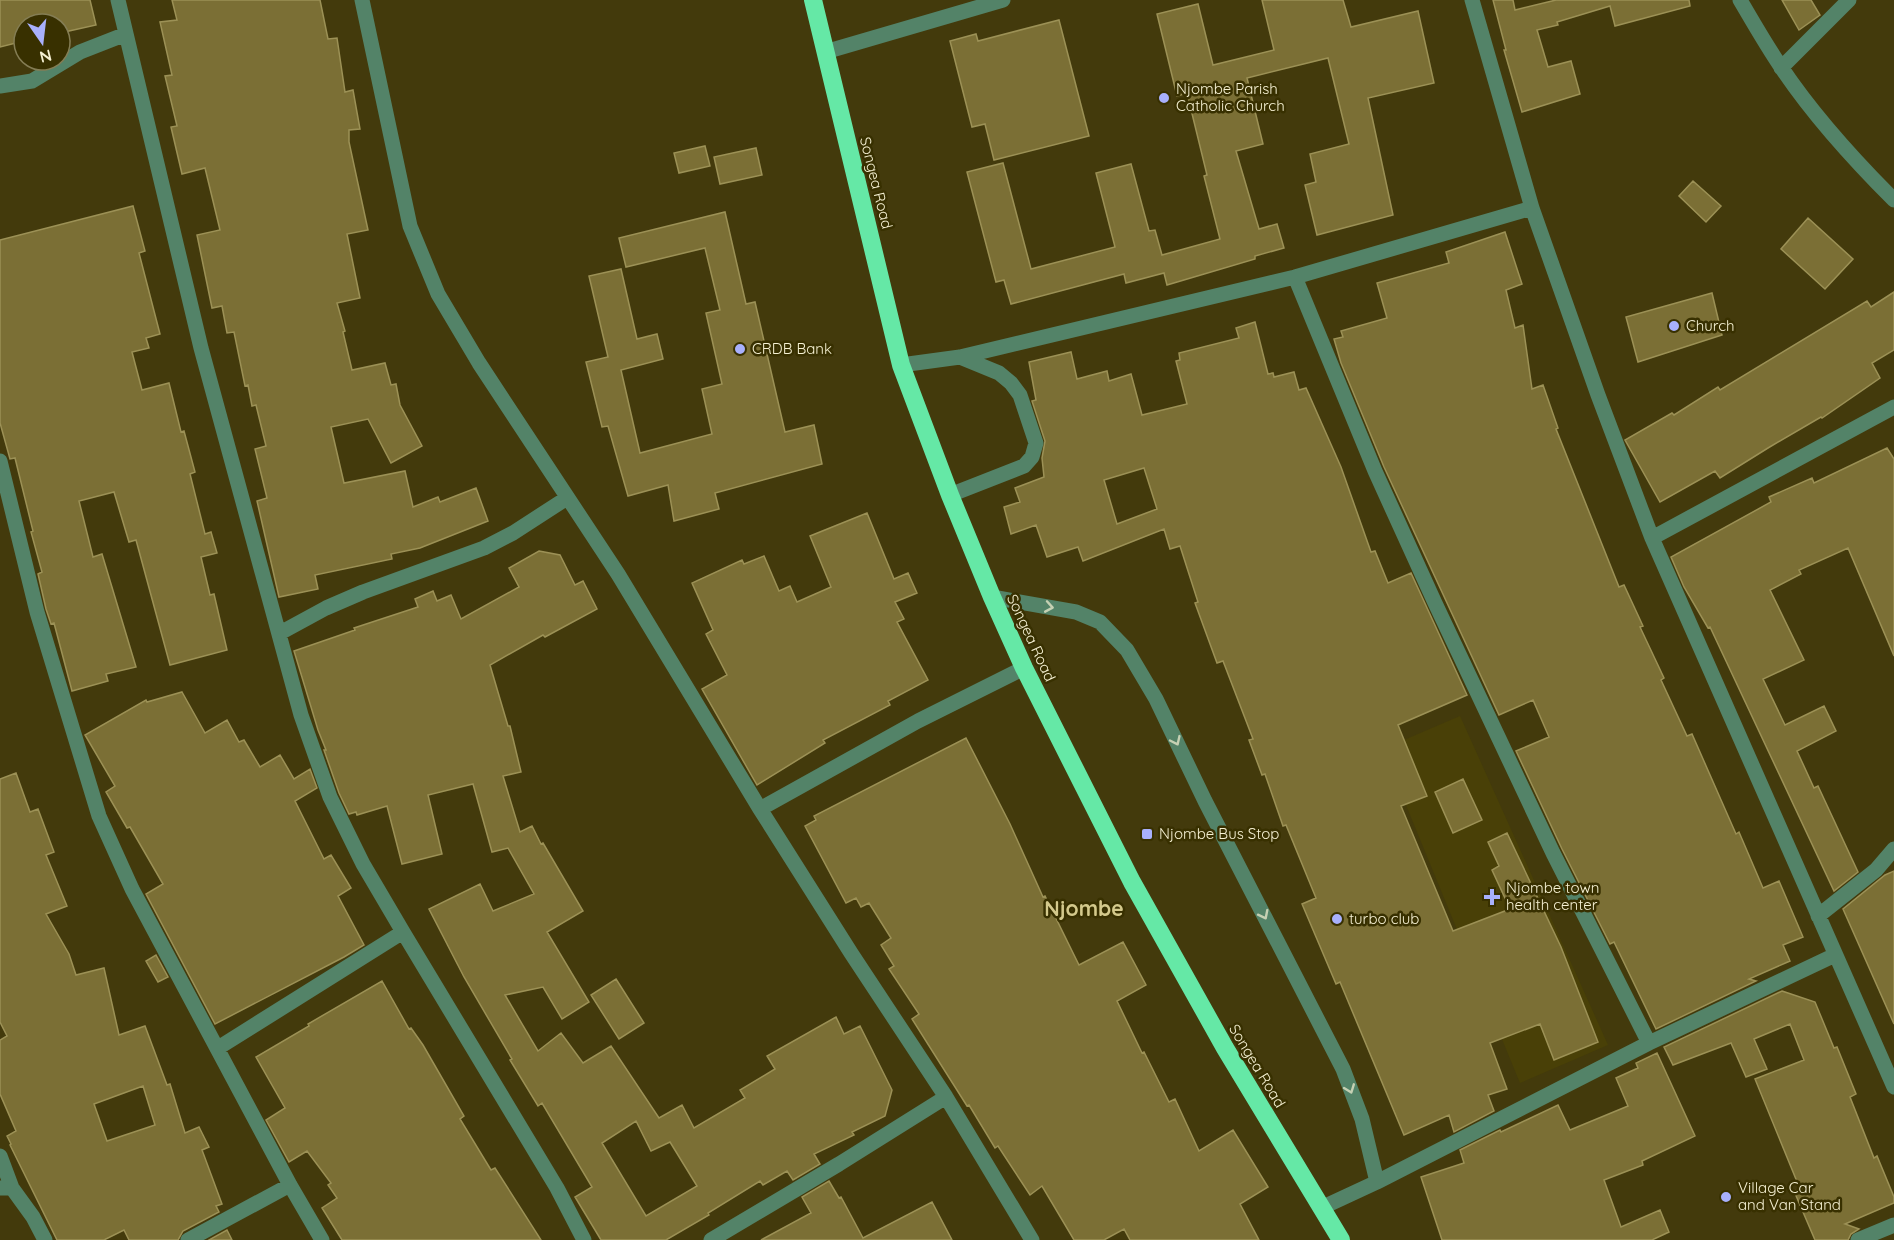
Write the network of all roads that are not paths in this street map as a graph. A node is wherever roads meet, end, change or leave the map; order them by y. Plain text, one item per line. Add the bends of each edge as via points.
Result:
1 (118, 0) edge
2 (362, 0) edge
3 (813, 0) edge
4 (1003, 0) edge
5 (1472, 0) edge
6 (1740, 0) edge
7 (1849, 0) edge
8 (126, 34) junction
9 (825, 52) junction
10 (1781, 68) junction
11 (0, 86) edge
12 (1894, 200) edge
13 (1532, 208) junction
14 (1294, 277) junction
15 (960, 357) junction
16 (901, 365) junction
17 (1894, 407) edge
18 (0, 461) edge
19 (950, 495) junction
20 (567, 498) junction
21 (1652, 538) junction
22 (992, 597) junction
23 (280, 633) junction
24 (1024, 668) junction
25 (760, 809) junction
26 (1894, 849) edge
27 (1818, 916) junction
28 (403, 932) junction
29 (1835, 955) junction
30 (1649, 1043) junction
31 (218, 1048) junction
32 (1894, 1087) edge
33 (946, 1097) junction
34 (0, 1156) edge
35 (1377, 1182) junction
36 (290, 1185) junction
37 (6, 1188) edge
38 (1321, 1208) junction
39 (1894, 1225) edge
40 (45, 1240) edge
41 (188, 1240) edge
42 (322, 1240) edge
43 (584, 1240) edge
44 (712, 1240) edge
45 (1032, 1240) edge
46 (1341, 1240) edge
47 (1858, 1240) edge

1 - 8 street
2 - 20 street via 414,236 438,294
3 - 9 highway, Songea Road
4 - 9 street
5 - 13 street
6 - 10 street
7 - 10 street
8 - 11 street via 80,52 32,81
8 - 23 street via 201,348
9 - 16 highway, Songea Road
10 - 12 street via 1851,156
13 - 14 street
13 - 21 street
14 - 15 street
14 - 30 street via 1435,603 1553,853
15 - 16 street
15 - 19 street via 1011,382 1020,395 1036,448 1024,466
16 - 19 highway, Songea Road
17 - 21 street
18 - 31 street via 37,612 99,816 132,889
19 - 22 highway, Songea Road
20 - 23 street via 484,548 363,592
20 - 25 street via 618,574
21 - 27 street
22 - 24 highway, Songea Road
22 -> 35 street via 1076,612 1100,622 1127,650 1156,699 1343,1069 1362,1119
23 - 28 street via 301,715 330,797
24 - 25 street via 918,721
24 - 38 highway, Songea Road via 1132,882
25 - 33 street
26 - 27 street via 1876,870
27 - 29 street
28 - 31 street
28 - 43 street via 557,1188
29 - 30 street
29 - 32 street
30 - 35 street
31 - 36 street
33 - 44 street
33 - 45 street
34 - 37 street
35 - 38 street
36 - 41 street
36 - 42 street
37 - 40 street via 33,1217
38 - 46 highway, Songea Road
39 - 47 street

